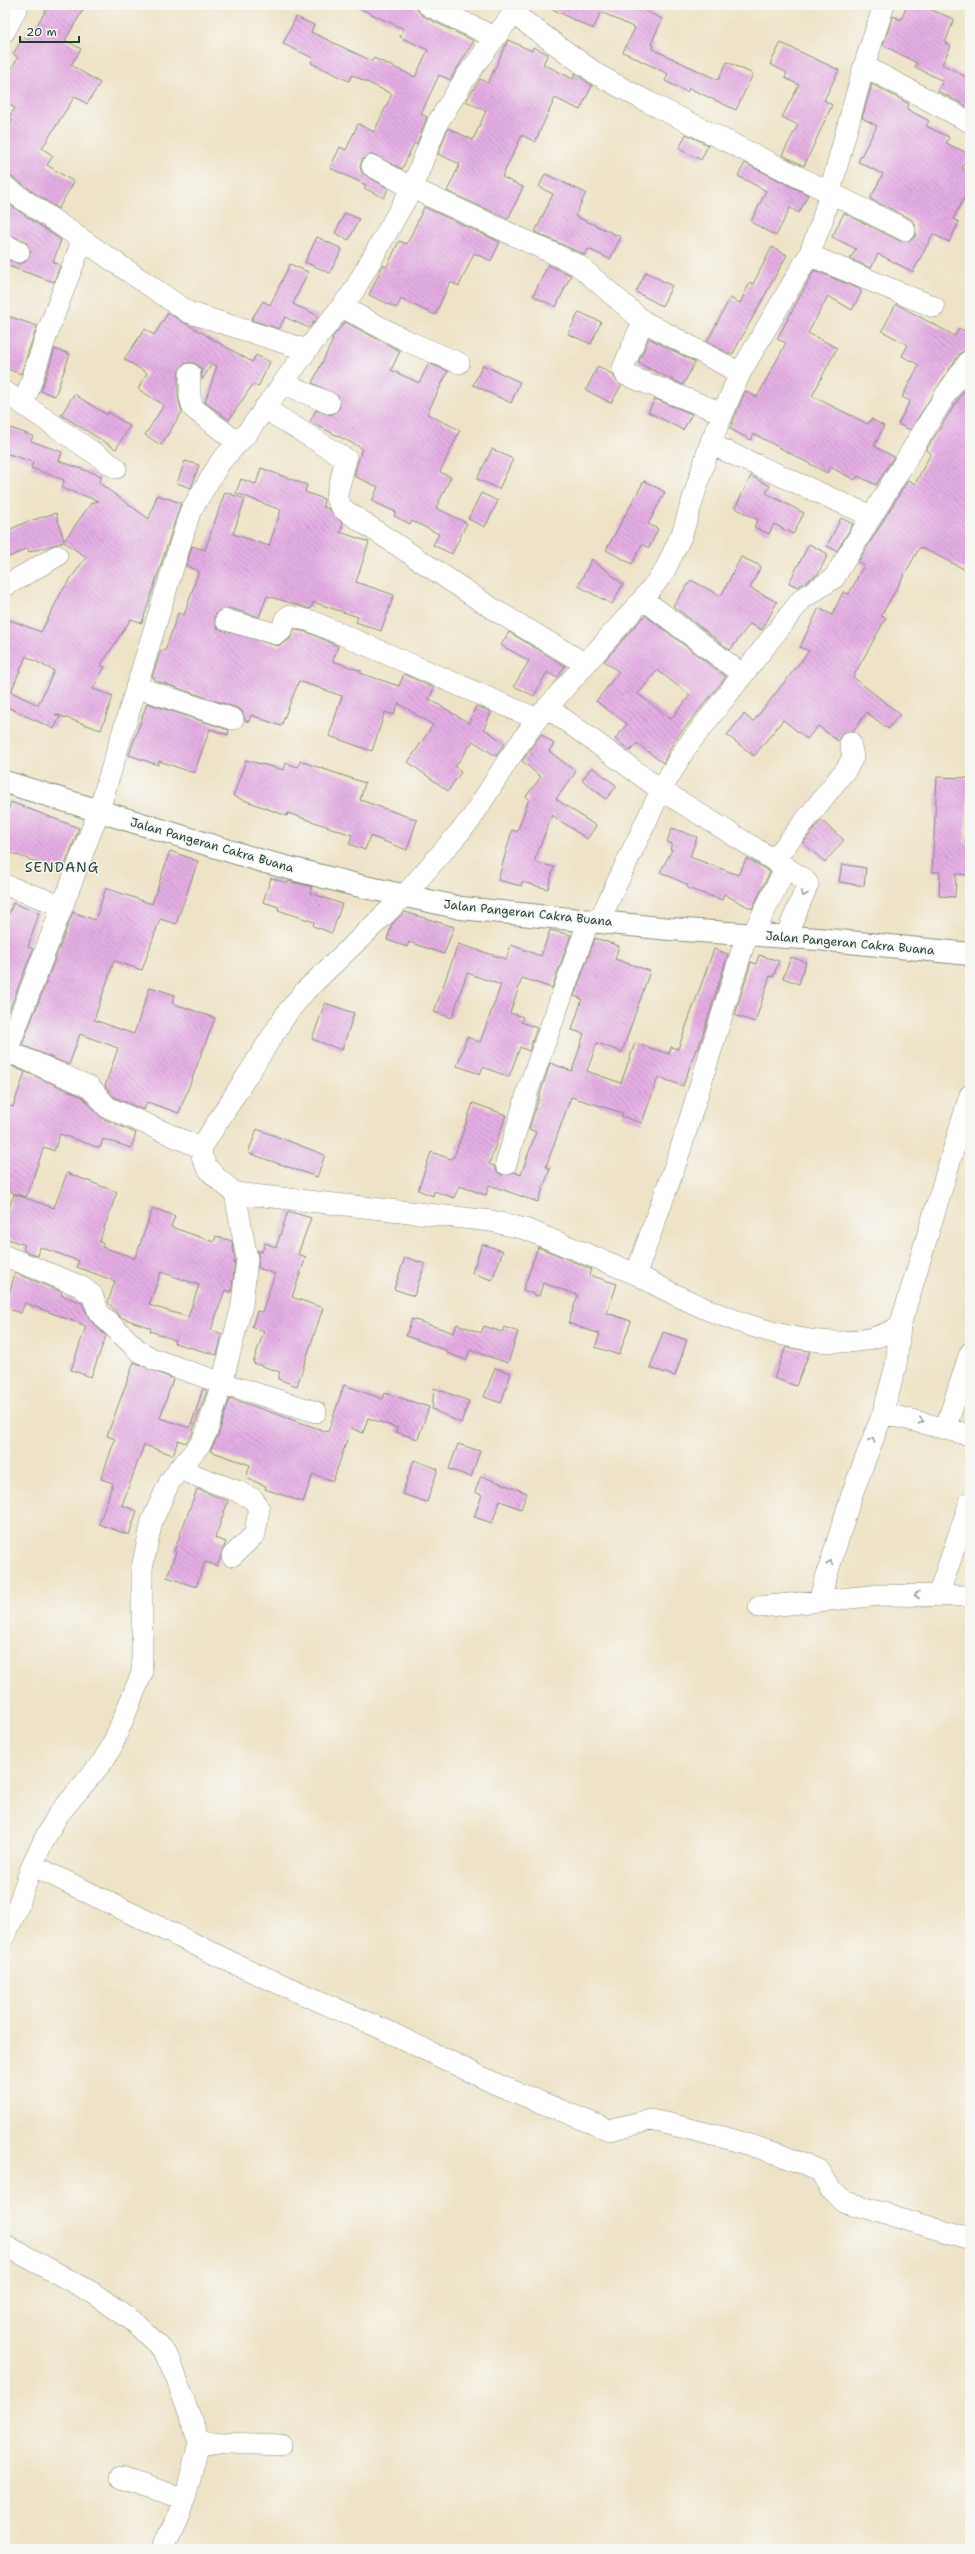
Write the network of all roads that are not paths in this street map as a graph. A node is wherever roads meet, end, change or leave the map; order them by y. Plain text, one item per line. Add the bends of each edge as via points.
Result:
1 (18, 5) edge
2 (428, 5) edge
3 (884, 5) edge
4 (516, 10) edge
5 (5, 31) edge
6 (494, 37) junction
7 (864, 66) junction
8 (970, 122) edge
9 (372, 166) dead end
10 (5, 187) edge
11 (412, 188) junction
12 (830, 191) junction
13 (905, 230) dead end
14 (82, 241) junction
15 (809, 256) junction
16 (342, 307) junction
17 (934, 307) dead end
18 (643, 321) junction
19 (307, 350) junction
20 (970, 360) edge
21 (459, 363) dead end
22 (740, 373) junction
23 (190, 374) dead end
24 (283, 383) junction
25 (5, 392) edge
26 (24, 403) junction
27 (329, 403) dead end
28 (264, 408) junction
29 (722, 413) junction
30 (238, 442) junction
31 (710, 444) junction
32 (116, 468) dead end
33 (871, 516) junction
34 (57, 556) dead end
35 (5, 586) edge
36 (643, 599) junction
37 (226, 620) dead end
38 (584, 663) junction
39 (742, 674) junction
40 (136, 687) junction
41 (542, 713) junction
42 (233, 719) dead end
43 (850, 742) dead end
44 (5, 782) edge
45 (661, 790) junction
46 (98, 813) junction
47 (780, 864) junction
48 (5, 885) edge
49 (404, 896) junction
50 (63, 906) junction
51 (594, 921) junction
52 (750, 934) junction
53 (786, 936) junction
54 (970, 954) edge
55 (6, 1053) edge
56 (970, 1095) edge
57 (201, 1148) junction
58 (506, 1164) dead end
59 (235, 1193) junction
60 (5, 1256) edge
61 (636, 1274) junction
62 (900, 1326) junction
63 (970, 1353) edge
64 (222, 1383) junction
65 (316, 1412) dead end
66 (883, 1413) junction
67 (946, 1427) junction
68 (970, 1434) edge
69 (178, 1469) junction
70 (970, 1502) edge
71 (232, 1556) dead end
72 (938, 1596) junction
73 (970, 1596) edge
74 (819, 1600) junction
75 (759, 1607) dead end
76 (32, 1866) junction
77 (5, 1935) edge
78 (970, 2239) edge
79 (5, 2245) edge
80 (199, 2442) junction
81 (281, 2445) dead end
82 (121, 2478) dead end
83 (185, 2499) junction
84 (163, 2549) edge

1 - 5 street
2 - 6 street
3 - 7 street
4 - 6 street
4 - 12 street via 598,75
6 - 11 street via 438,122
7 - 8 street
7 - 12 street
9 - 11 street
10 - 14 street
11 - 16 street
11 - 18 street via 578,265
12 - 13 street
12 - 15 street
14 - 19 street via 188,312
14 - 26 street via 48,328
15 - 17 street
15 - 22 street
16 - 19 street
16 - 21 street via 405,340
18 - 22 street
18 - 29 street via 623,368 626,374
19 - 24 street
20 - 33 street via 946,394
22 - 29 street
23 - 30 street via 190,397 194,408
24 - 27 street
24 - 28 street
25 - 26 street
26 - 32 street
28 - 30 street
28 - 38 street via 346,459 336,498 343,509 493,608
29 - 31 street
30 - 40 street via 221,461 190,512
31 - 33 street
31 - 36 street via 673,556
33 - 39 street via 834,578 802,599
34 - 35 street
36 - 38 street
36 - 39 street
37 - 41 street via 276,634 282,630 285,619 289,616 311,621
38 - 41 street
39 - 45 street via 685,749
40 - 42 street
40 - 46 street
41 - 45 street
41 - 49 street via 508,760 471,819
43 - 47 street via 853,758
44 - 46 main road, Jalan Pangeran Cakra Buana
45 - 47 street
45 - 51 street
46 - 49 main road, Jalan Pangeran Cakra Buana via 262,861
46 - 50 street
47 - 52 street
47 -> 53 street via 808,884
48 - 50 street
49 - 51 main road, Jalan Pangeran Cakra Buana via 461,908
49 - 57 street via 305,991 292,1007
50 - 55 street
51 - 52 main road, Jalan Pangeran Cakra Buana
51 - 58 street via 529,1087
52 - 53 main road, Jalan Pangeran Cakra Buana
52 - 61 street via 678,1157
53 - 54 main road, Jalan Pangeran Cakra Buana
55 - 57 street via 90,1087 107,1107
56 - 62 street
57 - 59 street via 201,1157 208,1170
59 - 61 street via 491,1221 525,1229
59 - 64 street via 247,1260 246,1286
60 - 64 street via 86,1291 99,1313 139,1351 153,1359
61 - 62 street via 704,1309 769,1331 854,1342 888,1335
62 - 66 street via 897,1356
63 - 67 street
64 - 65 street
64 - 69 street via 201,1443
66 -> 67 street
74 -> 66 street via 852,1494
67 - 68 street
69 - 71 street via 237,1491 252,1499 259,1509 254,1534
69 - 76 street via 157,1507 142,1568 143,1658 137,1686 103,1761 58,1815
70 - 72 street
72 - 73 street
72 -> 74 street via 880,1595
74 - 75 street
76 - 77 street
76 - 78 street via 235,1964 385,2030 496,2084 609,2130 650,2120 734,2140 820,2171 831,2190 843,2201
79 - 80 street via 93,2294 133,2321 167,2356
80 - 81 street
80 - 83 street
82 - 83 street
83 - 84 street

